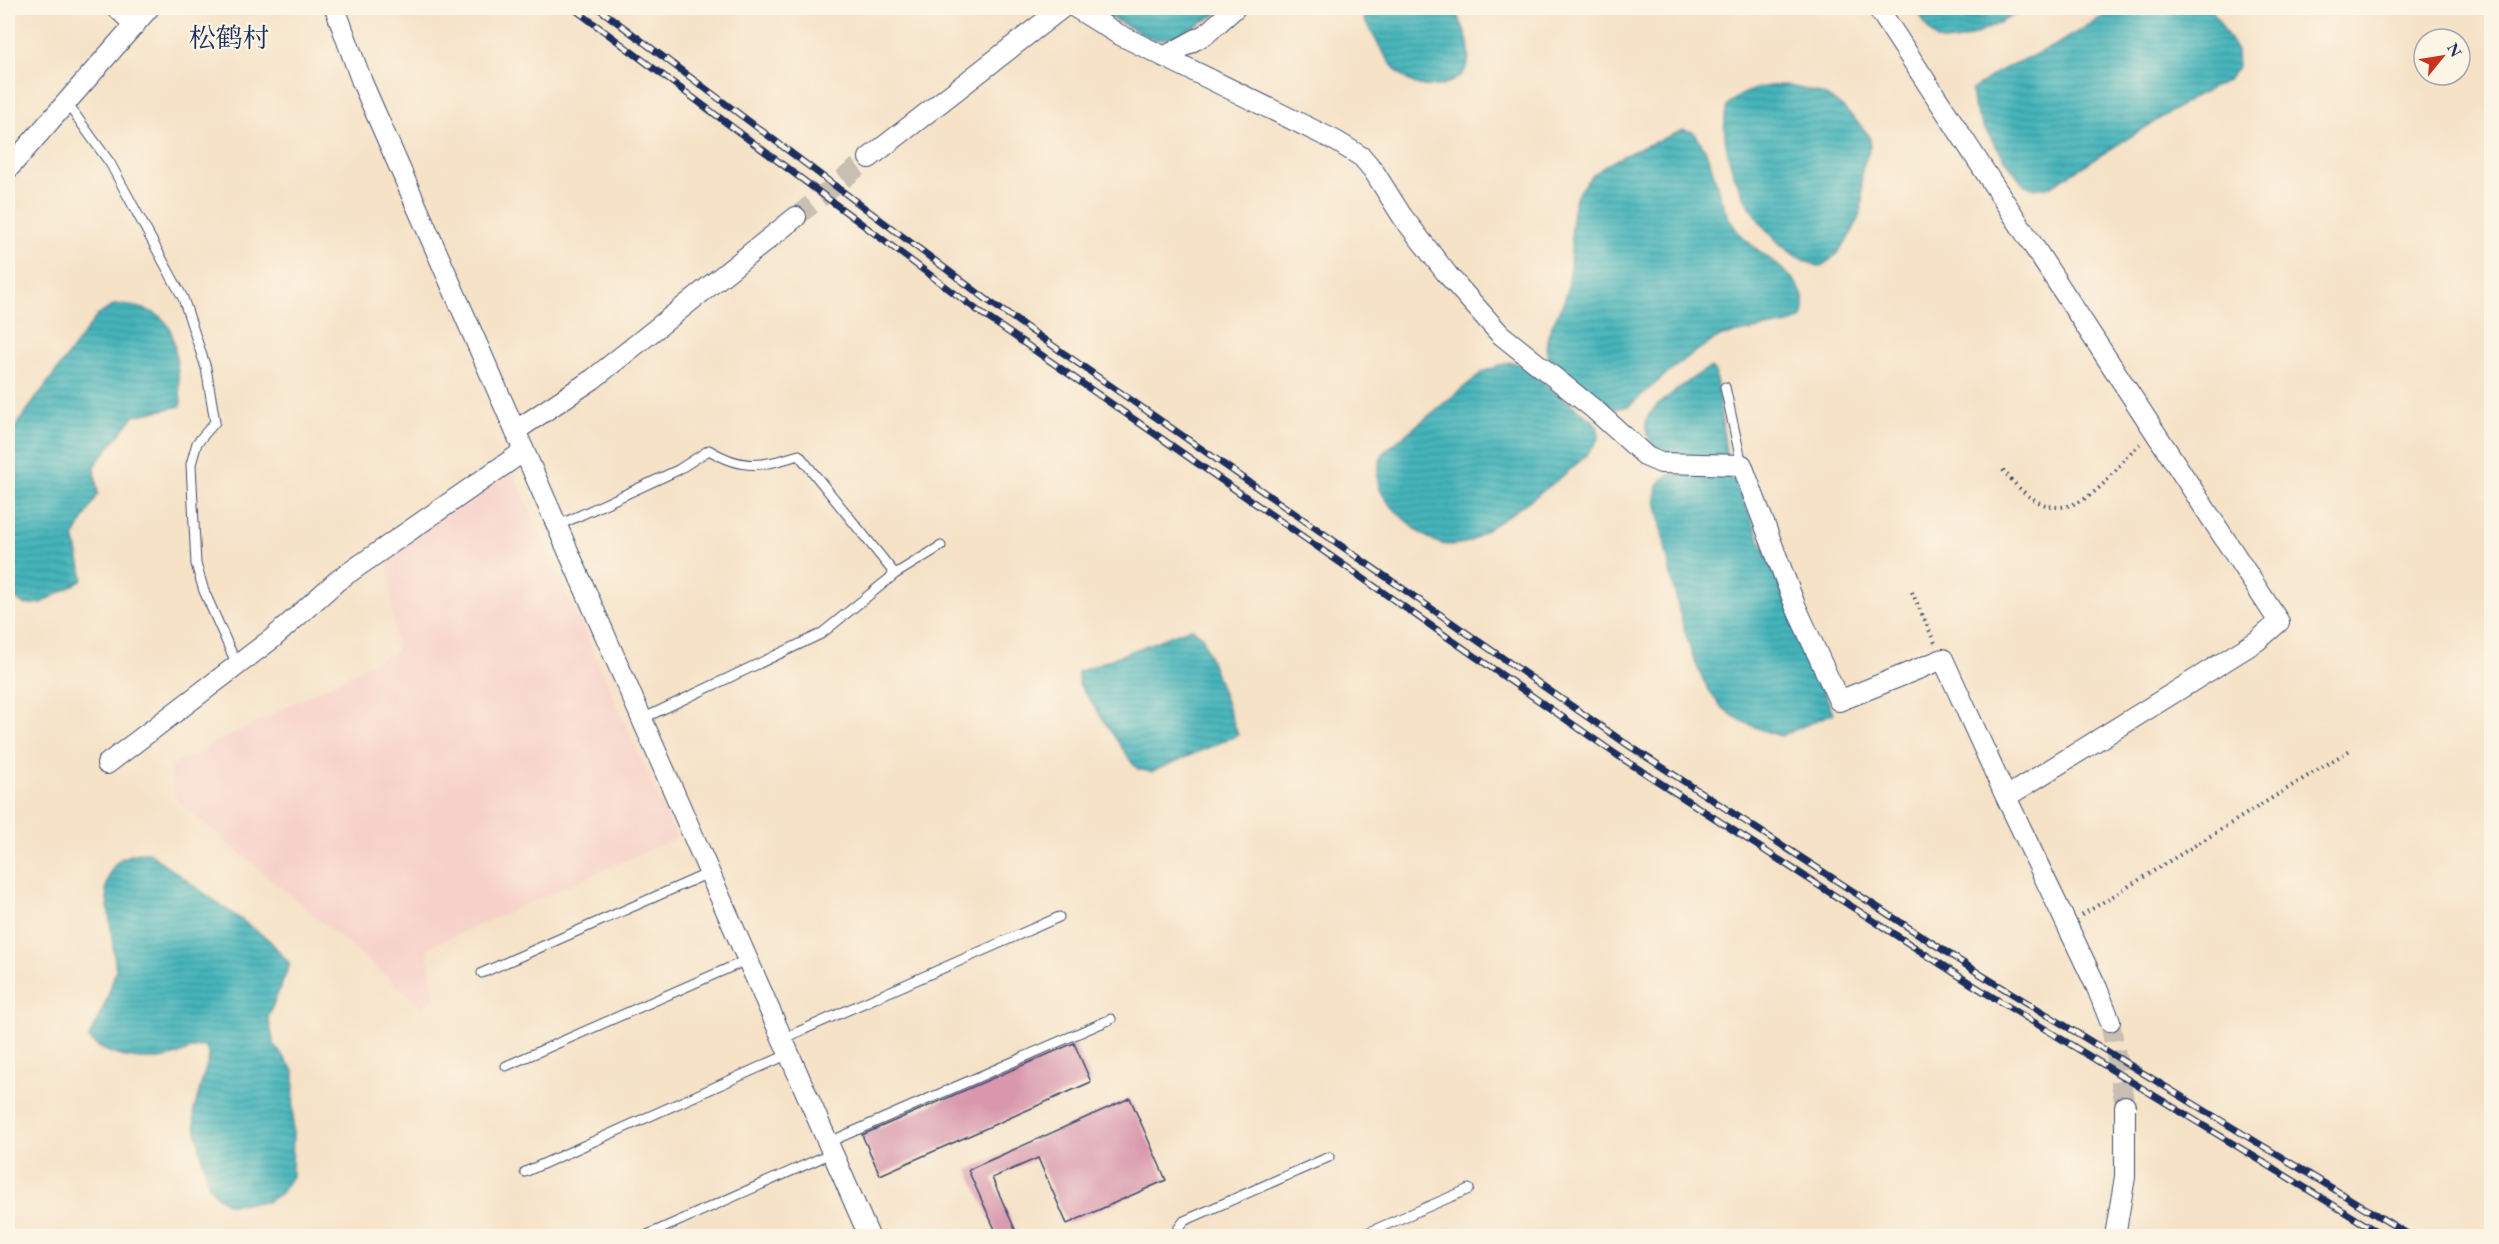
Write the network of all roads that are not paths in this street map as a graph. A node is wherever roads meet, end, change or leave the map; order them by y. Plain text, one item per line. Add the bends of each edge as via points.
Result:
1 (117, 8) edge
2 (149, 8) edge
3 (335, 8) edge
4 (1062, 8) edge
5 (1076, 8) edge
6 (1235, 8) edge
7 (1878, 8) edge
8 (135, 25) junction
9 (1164, 57) junction
10 (66, 102) junction
11 (869, 158) tunnel mouth
12 (8, 169) edge
13 (796, 217) tunnel mouth
14 (1725, 387) dead end
15 (515, 431) junction
16 (524, 451) junction
17 (1742, 465) junction
18 (557, 526) junction
19 (941, 546) dead end
20 (895, 574) junction
21 (237, 665) junction
22 (642, 719) junction
23 (107, 764) dead end
24 (2006, 797) junction
25 (709, 873) junction
26 (1059, 917) dead end
27 (747, 960) junction
28 (482, 973) dead end
29 (1111, 1019) dead end
30 (2110, 1021) tunnel mouth
31 (785, 1046) junction
32 (506, 1066) dead end
33 (2125, 1106) tunnel mouth
34 (830, 1148) junction
35 (1329, 1157) dead end
36 (525, 1172) dead end
37 (1469, 1189) dead end
38 (645, 1236) edge
39 (869, 1236) edge
40 (1178, 1236) edge
41 (1360, 1236) edge
42 (2115, 1236) edge

1 - 8 street
2 - 8 street
3 - 15 street via 362,82
4 - 11 street
5 - 9 street
6 - 9 street via 1206,34
7 - 24 street via 2279,622 2257,641
8 - 10 street
9 - 17 street via 1362,157 1448,274 1500,334 1647,457 1661,463
10 - 12 street
10 - 21 lane via 110,163 183,298 206,368 215,422 197,443 191,464 196,564
13 - 15 street via 593,379
14 - 17 lane
15 - 16 street
16 - 18 street
16 - 21 street via 337,581
17 - 24 street via 1795,605 1839,701 1943,659
18 - 20 lane via 678,470 709,450 745,466 799,455
18 - 22 street
19 - 20 lane
20 - 22 lane via 821,634
21 - 23 street
22 - 25 street
24 - 30 street
25 - 27 street
25 - 28 lane
26 - 31 lane
27 - 31 street
27 - 32 lane
29 - 34 lane
31 - 34 street
31 - 36 lane
33 - 42 street via 2124,1177
34 - 38 lane
34 - 39 street
35 - 40 lane via 1184,1221
37 - 41 lane

